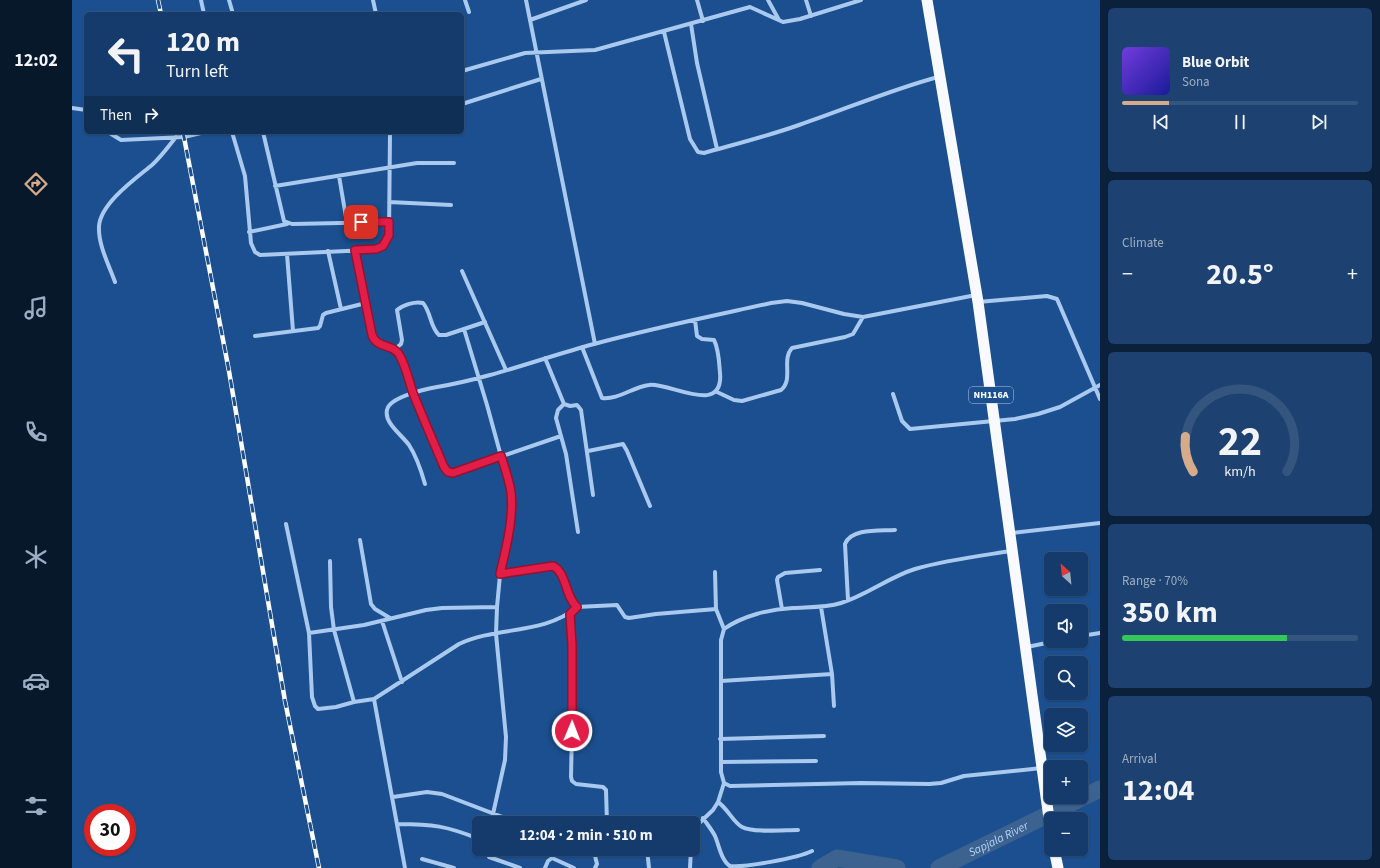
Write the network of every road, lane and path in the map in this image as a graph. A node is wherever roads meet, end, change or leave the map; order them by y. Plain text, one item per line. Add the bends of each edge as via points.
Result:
1 (201, 0) edge
2 (229, 0) edge
3 (373, 0) edge
4 (465, 0) edge
5 (526, 0) edge
6 (586, 0) edge
7 (697, 0) edge
8 (768, 0) edge
9 (806, 0) edge
10 (862, 0) edge
11 (927, 0) edge
12 (204, 12) edge
13 (233, 12) edge
14 (376, 12) edge
15 (469, 12) dead end
16 (811, 16) junction
17 (530, 20) junction
18 (779, 20) junction
19 (703, 21) junction
20 (691, 24) junction
21 (664, 32) junction
22 (536, 52) junction
23 (464, 70) edge
24 (940, 76) junction
25 (541, 79) junction
26 (464, 103) edge
27 (72, 108) edge
28 (84, 110) edge
29 (111, 134) edge
30 (193, 134) edge
31 (233, 134) edge
32 (263, 134) edge
33 (390, 134) edge
34 (176, 137) junction
35 (717, 149) junction
36 (454, 163) dead end
37 (390, 168) junction
38 (339, 176) junction
39 (275, 186) junction
40 (389, 202) junction
41 (451, 205) dead end
42 (389, 222) junction
43 (347, 223) junction
44 (287, 224) junction
45 (249, 232) junction
46 (355, 250) junction
47 (328, 251) junction
48 (287, 254) junction
49 (462, 270) dead end
50 (115, 282) dead end
51 (977, 298) junction
52 (366, 303) junction
53 (341, 309) junction
54 (863, 317) junction
55 (695, 320) junction
56 (485, 322) junction
57 (464, 329) junction
58 (293, 331) junction
59 (255, 336) dead end
60 (595, 344) junction
61 (582, 347) junction
62 (395, 349) junction
63 (545, 358) junction
64 (506, 370) junction
65 (479, 379) junction
66 (1100, 385) edge
67 (1094, 388) junction
68 (717, 392) junction
69 (413, 393) junction
70 (893, 394) dead end
71 (1100, 400) edge
72 (564, 404) junction
73 (994, 421) junction
74 (561, 436) junction
75 (588, 451) junction
76 (501, 456) junction
77 (425, 484) dead end
78 (593, 495) dead end
79 (650, 506) dead end
80 (1099, 523) edge
81 (286, 524) dead end
82 (895, 530) dead end
83 (578, 532) dead end
84 (1010, 533) junction
85 (360, 540) dead end
86 (1013, 550) junction
87 (330, 561) dead end
88 (820, 570) dead end
89 (715, 572) dead end
90 (500, 574) junction
91 (848, 600) junction
92 (497, 607) junction
93 (577, 607) junction
94 (821, 607) junction
95 (782, 609) junction
96 (716, 610) junction
97 (570, 614) junction
98 (391, 618) junction
99 (382, 620) junction
100 (724, 629) junction
101 (334, 630) junction
102 (309, 633) junction
103 (1100, 633) edge
104 (496, 634) junction
105 (1088, 635) edge
106 (1044, 643) edge
107 (1026, 647) junction
108 (832, 674) junction
109 (721, 681) junction
110 (402, 682) junction
111 (374, 699) junction
112 (354, 702) junction
113 (834, 706) dead end
114 (824, 736) dead end
115 (720, 739) junction
116 (816, 761) dead end
117 (721, 762) junction
118 (1042, 768) junction
119 (724, 783) junction
120 (393, 796) junction
121 (718, 802) junction
122 (493, 812) junction
123 (1048, 812) edge
124 (492, 816) edge
125 (502, 816) edge
126 (607, 816) edge
127 (703, 818) junction
128 (700, 821) edge
129 (398, 824) junction
130 (798, 830) dead end
131 (472, 836) edge
132 (812, 852) dead end
133 (489, 856) edge
134 (595, 856) edge
135 (648, 856) edge
136 (691, 856) edge
137 (1055, 856) edge
138 (422, 859) dead end
139 (405, 868) edge
140 (454, 868) edge
141 (520, 868) edge
142 (545, 868) edge
143 (574, 868) edge
144 (595, 868) edge
145 (649, 868) edge
146 (690, 868) edge
147 (1058, 868) edge

1 - 12 street
2 - 13 street
3 - 14 street
4 - 15 street
5 - 17 street
6 - 17 street
7 - 19 street
8 - 18 street
9 - 16 street
10 - 16 street
11 - 24 highway, NH116A
16 - 18 street via 790,22
17 - 22 street
18 - 19 street via 750,7
19 - 20 street
20 - 21 street
20 - 35 street via 697,63
21 - 22 street via 595,50
21 - 35 street via 690,139 698,152
22 - 23 street via 513,55
22 - 25 street
24 - 35 street via 874,96 798,126
24 - 51 highway, NH116A
25 - 26 street
25 - 60 street
27 - 28 street
29 - 34 street via 121,140
30 - 34 street
31 - 45 street via 245,176
32 - 39 street
33 - 37 street
34 - 50 street via 152,165 117,195 101,218 99,227 104,254
36 - 37 street via 417,163
37 - 38 street
37 - 40 street
38 - 39 street
38 - 43 street
39 - 44 street via 282,217
40 - 41 street
40 - 42 street
42 - 43 street
42 - 46 street via 389,235 383,246
43 - 44 street
44 - 45 street
45 - 48 street via 252,248 258,254
46 - 47 street
46 - 52 street
47 - 48 street
47 - 53 street
48 - 58 street
49 - 56 street
51 - 54 street
51 - 67 street via 1047,296 1057,299
51 - 73 highway, NH116A
52 - 53 street
52 - 62 street via 374,340
53 - 58 street via 323,315 318,328
54 - 55 street via 787,301
54 - 68 street via 853,334 845,338 792,348 788,356 788,379 786,386 781,390 742,401
55 - 60 street
55 - 68 street via 699,339 711,339 715,342 721,379
56 - 57 street
56 - 64 street
57 - 62 street via 439,335 435,332 427,307 423,303 415,302 397,310 402,340
57 - 65 street
58 - 59 street
60 - 61 street
61 - 63 street
61 - 68 street via 602,398 613,398 651,385 695,395
62 - 69 street
63 - 64 street
63 - 72 street
64 - 65 street
65 - 69 street
65 - 76 street
66 - 67 street
67 - 71 street
67 - 73 street via 1060,407 1021,418
69 - 76 street via 448,472 453,473
69 - 77 street via 389,404 386,410 388,418 414,453
70 - 73 street via 902,421 910,429
72 - 74 street via 556,413
72 - 75 street via 577,405 581,410
73 - 84 highway, NH116A
74 - 76 street
74 - 83 street via 570,472
75 - 78 street
75 - 79 street via 623,444
76 - 90 street via 511,493 511,506 508,540
80 - 84 street
81 - 102 street
82 - 91 street via 862,533 847,539 844,544
84 - 86 highway, NH116A
85 - 98 street via 371,604 374,609
86 - 91 street via 916,568
86 - 107 highway, NH116A
87 - 101 street
88 - 95 street via 785,573 778,577
89 - 96 street
90 - 92 street
90 - 93 street via 553,566 559,571 570,599
91 - 94 street
92 - 98 street via 442,608
92 - 104 street
93 - 96 street via 617,605 625,617 630,618
93 - 97 street
94 - 95 street
94 - 108 street
95 - 100 street via 733,622
96 - 100 street
97 - 104 street via 525,630
97 - 126 street via 573,683 571,777 576,784 603,787 606,790
98 - 99 street
99 - 101 street
99 - 110 street
100 - 109 street via 721,640
101 - 102 street
101 - 112 street
102 - 112 street via 314,706 324,709
103 - 105 street
104 - 110 street via 469,639 459,644
104 - 122 street via 506,737 501,784
106 - 107 street
107 - 118 highway, NH116A
108 - 109 street
108 - 113 street
109 - 115 street
110 - 111 street
111 - 112 street
111 - 120 street
114 - 115 street
115 - 117 street
116 - 117 street
117 - 119 street
118 - 119 street via 970,775 929,784 730,786
118 - 123 highway, NH116A
119 - 121 street
120 - 122 street via 427,792 442,794
120 - 129 street
121 - 127 street
121 - 130 street via 742,827
122 - 124 street
122 - 125 street
127 - 128 street
127 - 132 street via 715,836 725,860 731,866 738,868 781,863
129 - 131 street via 429,824
129 - 139 street
133 - 141 street via 493,860
134 - 144 street
135 - 145 street
136 - 146 street
137 - 147 highway
138 - 140 street
142 - 143 street via 552,858

